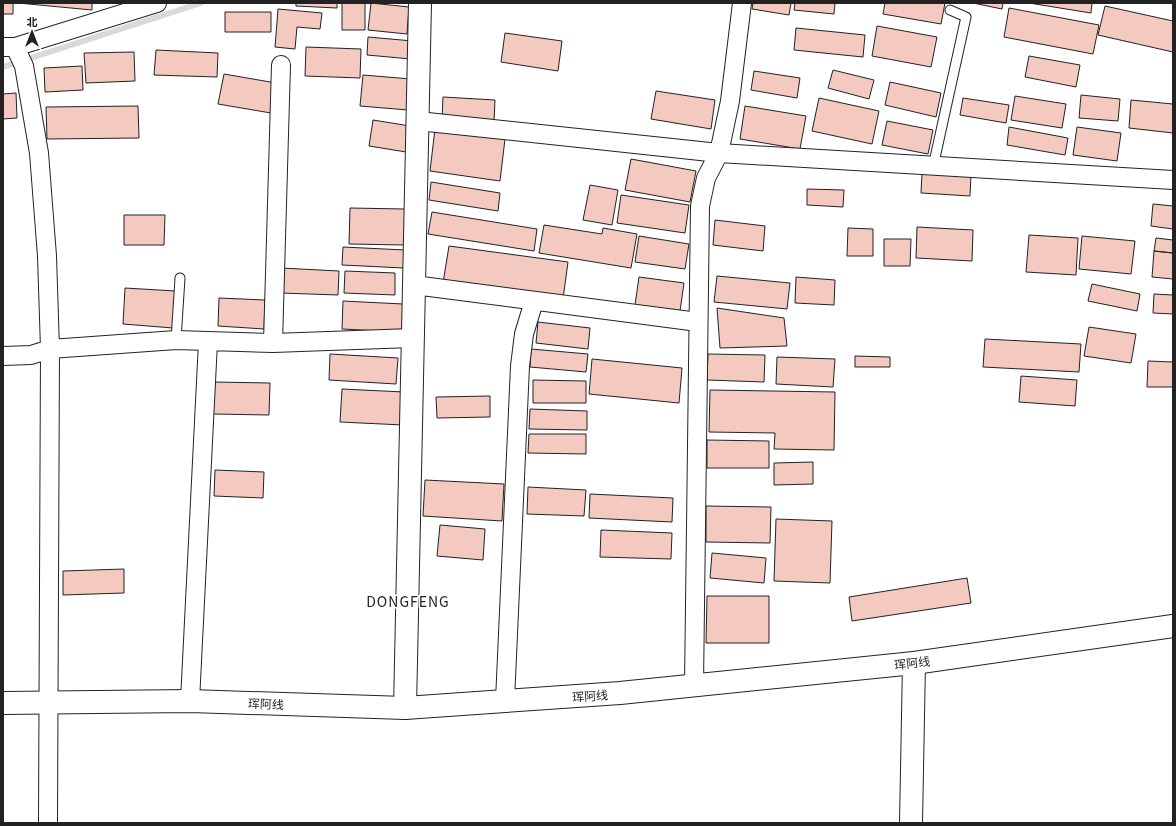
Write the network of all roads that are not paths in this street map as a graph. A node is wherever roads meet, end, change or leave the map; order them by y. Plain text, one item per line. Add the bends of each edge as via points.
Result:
1 (420, 3) edge
2 (742, 3) edge
3 (157, 4) edge
4 (950, 10) dead end
5 (16, 54) edge
6 (281, 66) dead end
7 (418, 121) junction
8 (719, 153) junction
9 (933, 167) junction
10 (1173, 180) edge
11 (180, 278) dead end
12 (414, 285) junction
13 (534, 301) junction
14 (698, 322) junction
15 (412, 338) junction
16 (176, 340) junction
17 (208, 342) junction
18 (273, 343) junction
19 (50, 349) junction
20 (3, 356) edge
21 (1173, 626) edge
22 (914, 663) junction
23 (694, 686) junction
24 (190, 701) junction
25 (505, 701) junction
26 (3, 703) edge
27 (49, 703) junction
28 (405, 708) junction
29 (48, 823) edge
30 (911, 823) edge

1 - 7 main road
2 - 8 street via 730,101
3 - 5 street
4 - 9 lane via 966,17
5 - 19 street via 40,153
6 - 18 street
7 - 8 street
7 - 12 main road
8 - 9 street
8 - 14 street via 706,178 700,206
9 - 10 street
11 - 16 lane
12 - 13 street
12 - 15 main road
13 - 14 street
13 - 25 street via 524,334 520,366
14 - 23 street
15 - 18 street
15 - 28 main road
16 - 17 street
16 - 19 street
17 - 18 street
17 - 24 street
19 - 20 street via 31,355
19 - 27 street
21 - 22 main road, 珲阿线
22 - 23 main road, 珲阿线
22 - 30 main road
23 - 25 main road, 珲阿线
24 - 27 main road, 珲阿线
24 - 28 main road, 珲阿线
25 - 28 main road, 珲阿线
26 - 27 main road, 珲阿线
27 - 29 street

